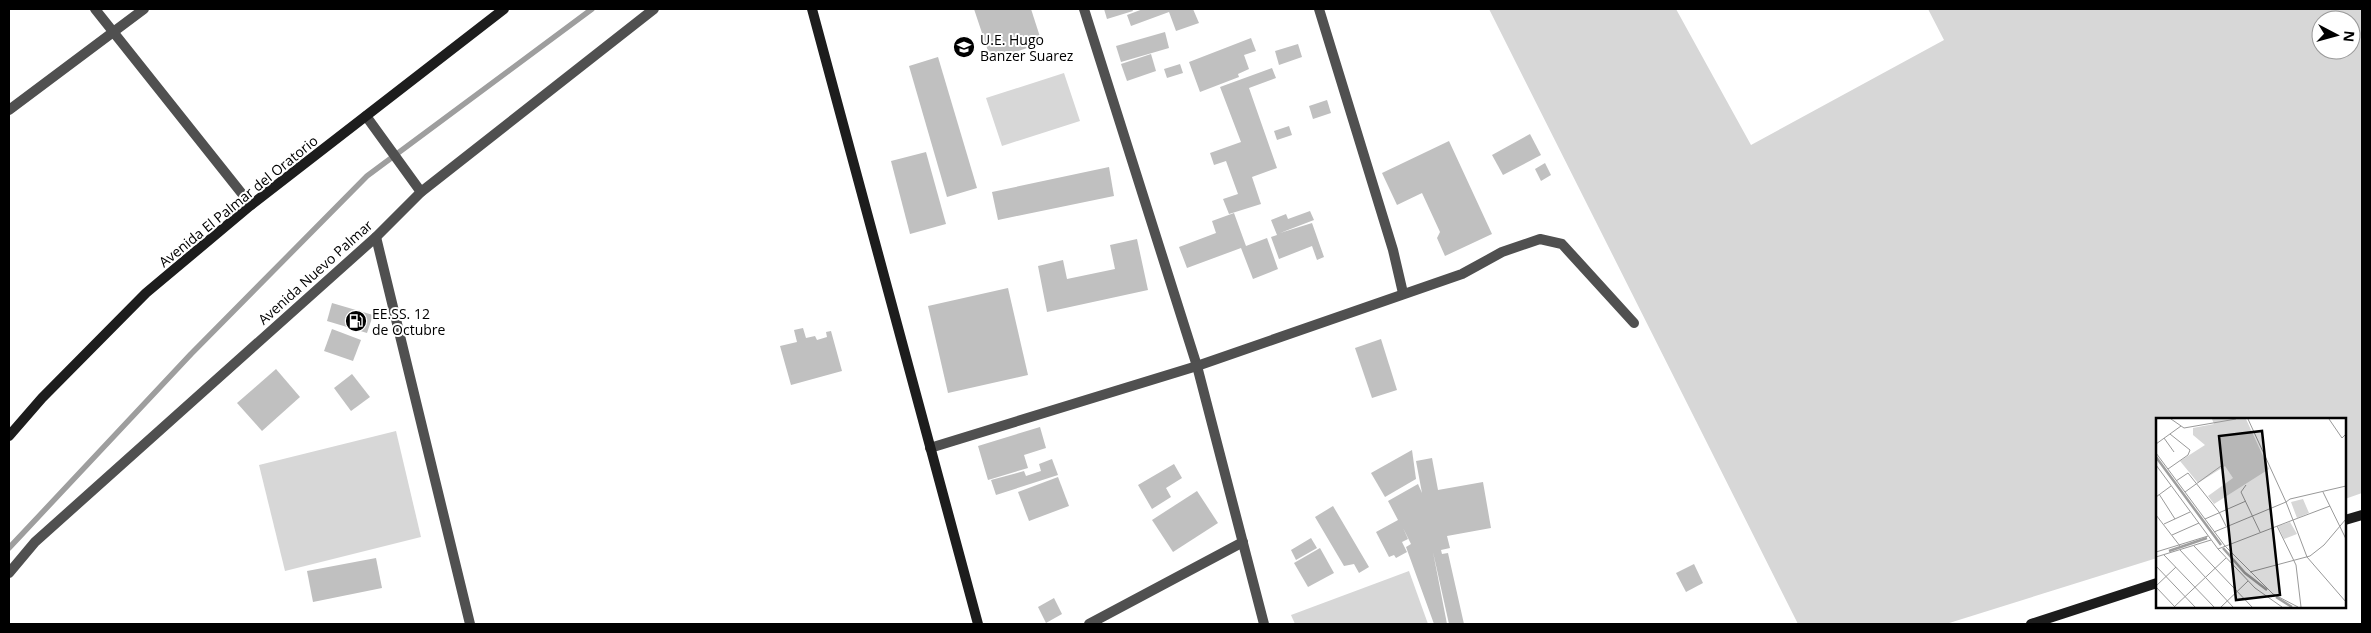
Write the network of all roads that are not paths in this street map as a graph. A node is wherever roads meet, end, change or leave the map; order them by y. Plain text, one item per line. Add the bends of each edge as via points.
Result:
1 (95, 9) edge
2 (144, 9) edge
3 (504, 9) edge
4 (654, 9) edge
5 (812, 9) edge
6 (1084, 9) edge
7 (1319, 9) edge
8 (113, 32) junction
9 (9, 110) edge
10 (366, 116) junction
11 (421, 192) junction
12 (251, 204) junction
13 (376, 237) junction
14 (1403, 292) junction
15 (1634, 323) dead end
16 (1197, 366) junction
17 (9, 436) edge
18 (930, 448) junction
19 (2362, 515) edge
20 (2346, 520) edge
21 (1243, 542) junction
22 (9, 573) edge
23 (2156, 582) edge
24 (470, 624) edge
25 (978, 624) edge
26 (1089, 624) edge
27 (1264, 624) edge
28 (2031, 624) edge

1 - 8 street
2 - 8 street
3 - 10 street, Avenida El Palmar del Oratorio
4 - 11 street, Avenida Nuevo Palmar
5 - 18 street
6 - 16 street
7 - 14 street
8 - 9 street
8 - 12 street
10 - 11 street
10 - 12 street, Avenida El Palmar del Oratorio
11 - 13 street, Avenida Nuevo Palmar
12 - 17 street, Avenida El Palmar del Oratorio via 146,293
13 - 22 street, Avenida Nuevo Palmar via 35,542
13 - 24 street
14 - 15 street via 1462,274 1502,252 1540,239 1562,244
14 - 16 street
16 - 18 street
16 - 21 street
18 - 25 street
19 - 20 street
21 - 26 street
21 - 27 street
23 - 28 street

